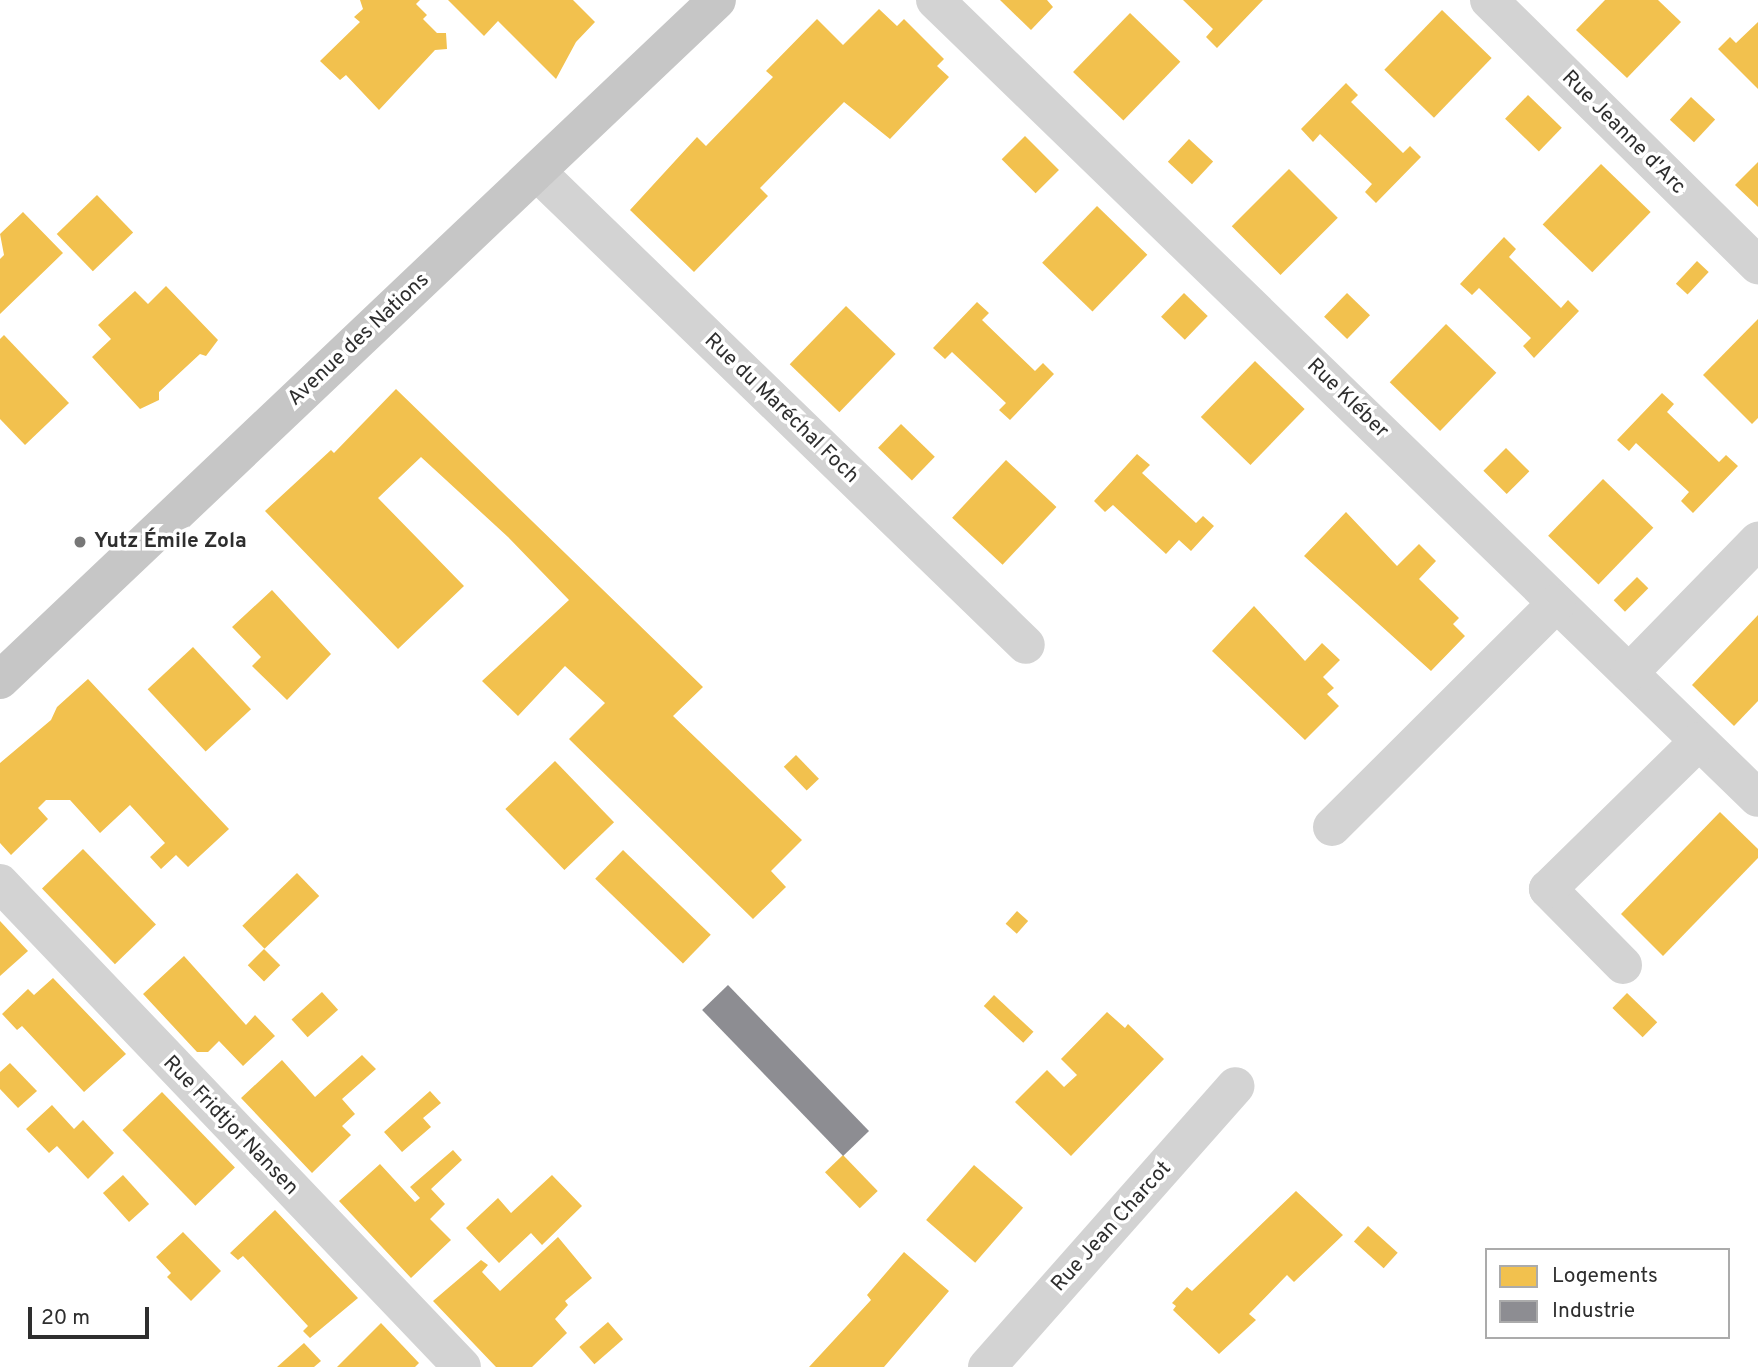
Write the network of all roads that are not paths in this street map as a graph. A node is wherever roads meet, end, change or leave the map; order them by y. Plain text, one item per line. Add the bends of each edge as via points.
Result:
1 (718, 0) edge
2 (936, 0) edge
3 (1489, 0) edge
4 (537, 172) junction
5 (1758, 265) edge
6 (1758, 541) edge
7 (1557, 604) junction
8 (1026, 645) dead end
9 (1629, 673) junction
10 (0, 680) edge
11 (1699, 741) junction
12 (1758, 798) edge
13 (1332, 827) dead end
14 (0, 883) edge
15 (1623, 965) dead end
16 (1237, 1086) dead end
17 (462, 1367) edge
18 (987, 1367) edge

1 - 4 main road, Avenue des Nations
2 - 7 street, Rue Kléber
3 - 5 street, Rue Jeanne d'Arc
4 - 8 street, Rue du Maréchal Foch
4 - 10 main road, Avenue des Nations
6 - 9 street
7 - 9 street, Rue Kléber
7 - 13 street
9 - 11 street, Rue Kléber
11 - 12 street, Rue Kléber
11 - 15 street via 1548,889
14 - 17 street, Rue Fridtjof Nansen
16 - 18 street, Rue Jean Charcot

